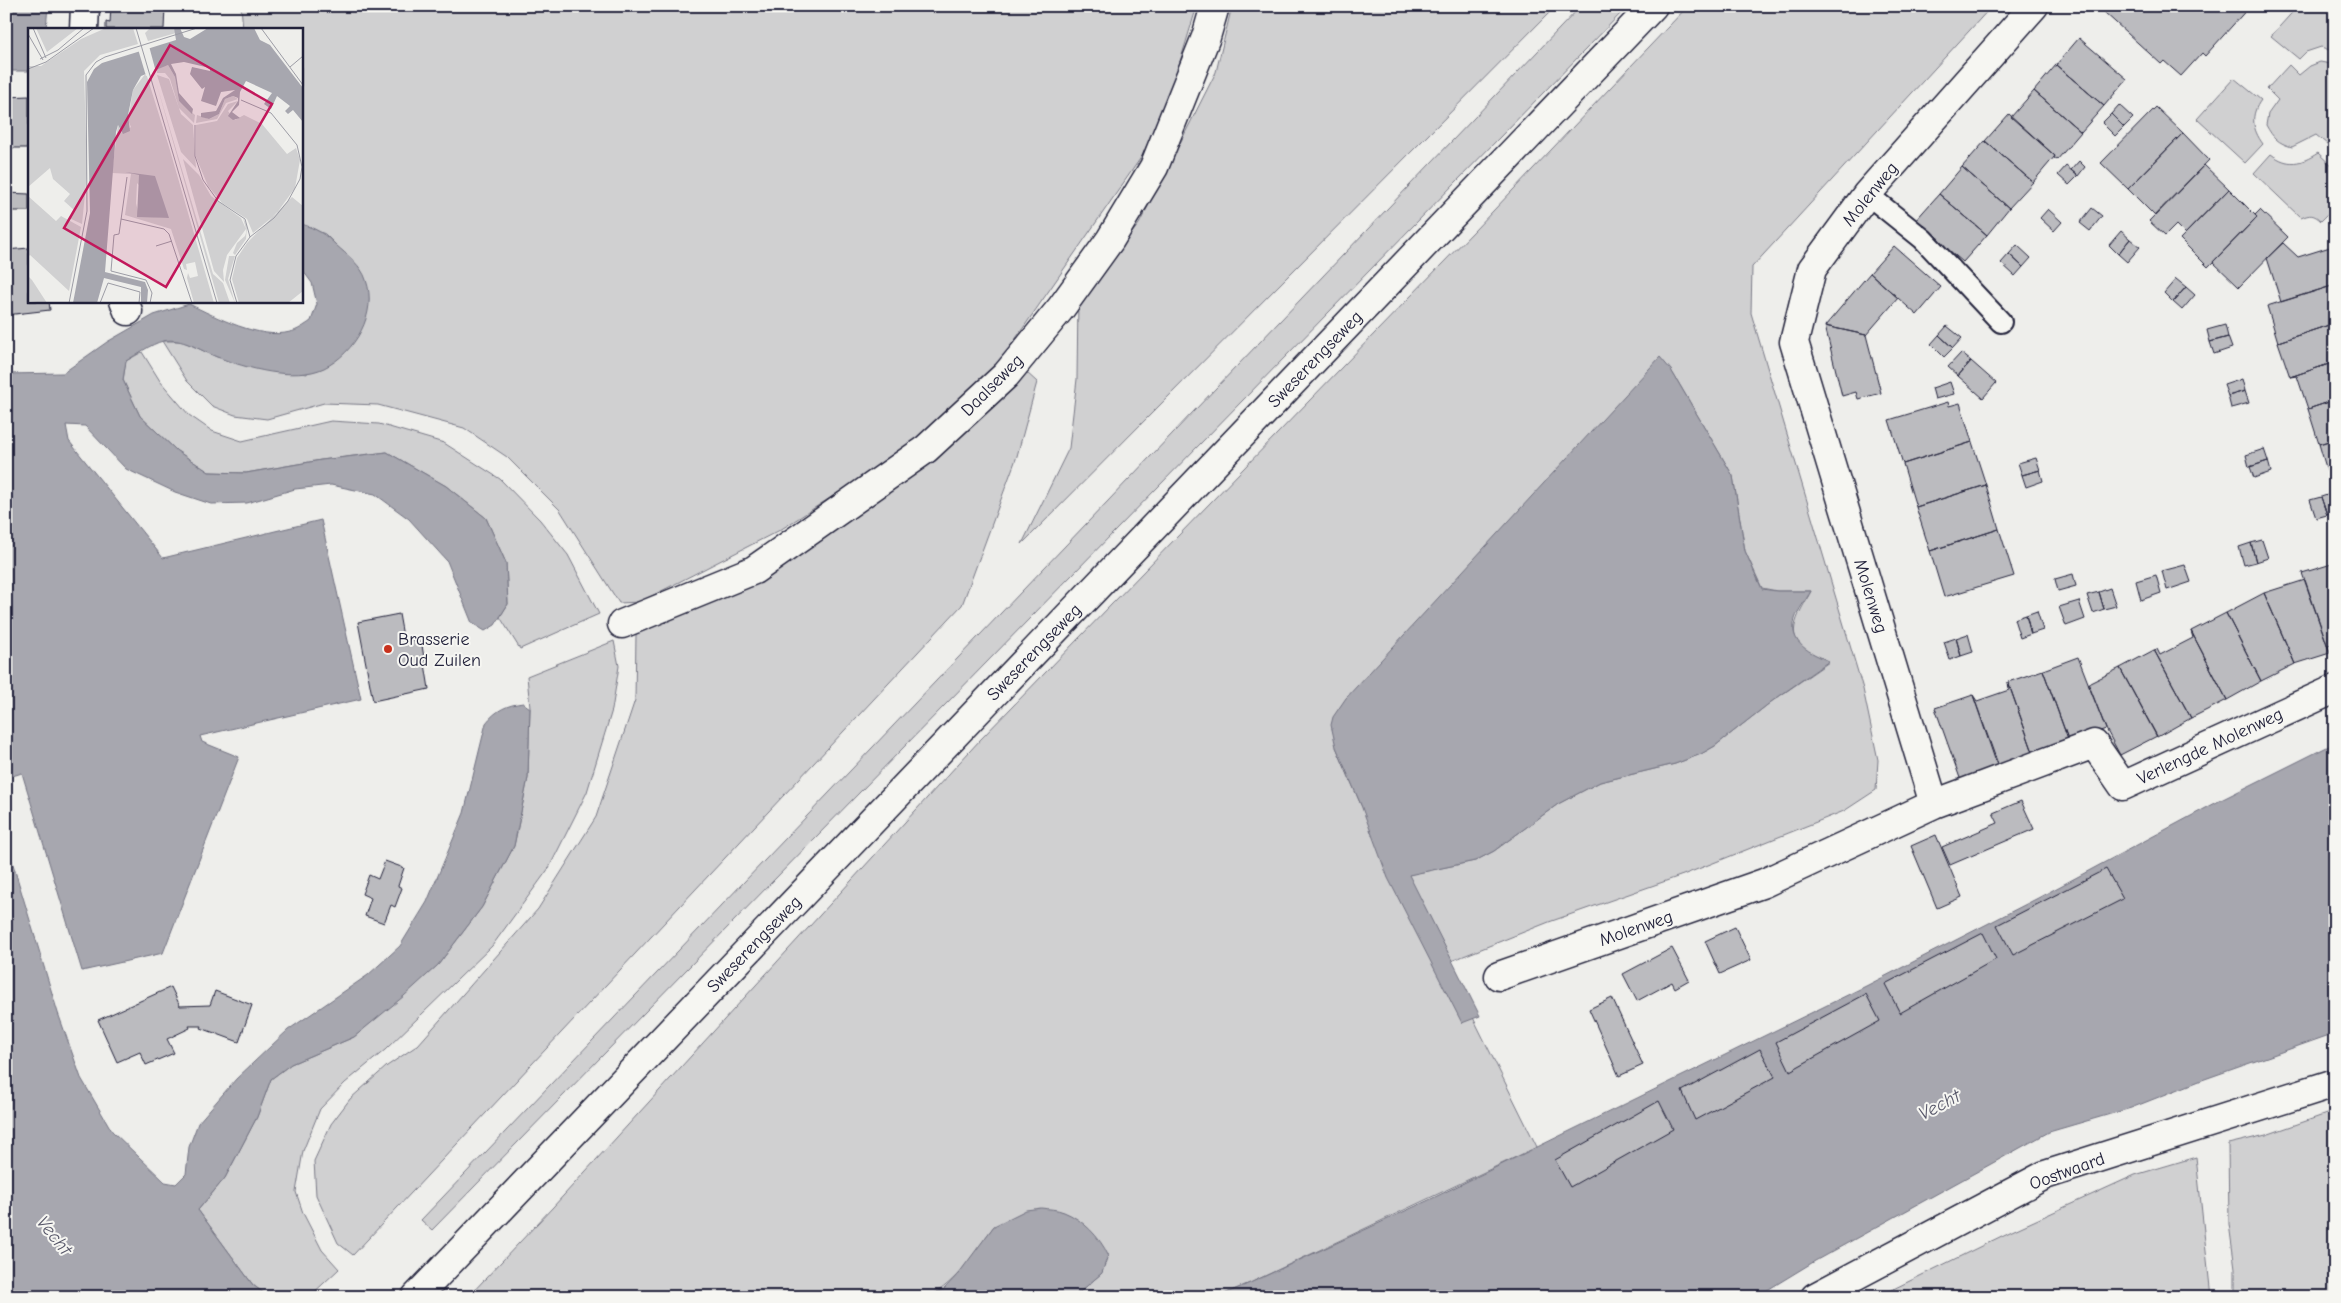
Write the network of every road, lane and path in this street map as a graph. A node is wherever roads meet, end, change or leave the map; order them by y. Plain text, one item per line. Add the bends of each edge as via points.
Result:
1 (85, 6) edge
2 (1215, 6) edge
3 (1653, 6) edge
4 (2034, 6) edge
5 (84, 28) edge
6 (1868, 194) junction
7 (2001, 322) dead end
8 (622, 624) dead end
9 (2335, 689) edge
10 (1934, 804) junction
11 (1499, 976) dead end
12 (2335, 1084) edge
13 (424, 1288) edge
14 (1815, 1297) edge

1 - 5 street
2 - 8 street, Daalseweg via 1206,37 1154,166 1110,240 1061,308 1006,375 926,449 754,570
3 - 13 street, Sweserengseweg
4 - 6 street, Molenweg
6 - 7 lane via 1923,239
6 - 10 street, Molenweg via 1812,269 1794,342
9 - 10 street, Verlengde Molenweg via 2123,786 2094,744
10 - 11 street, Molenweg via 1764,883
12 - 14 street, Oostwaard via 2044,1175

